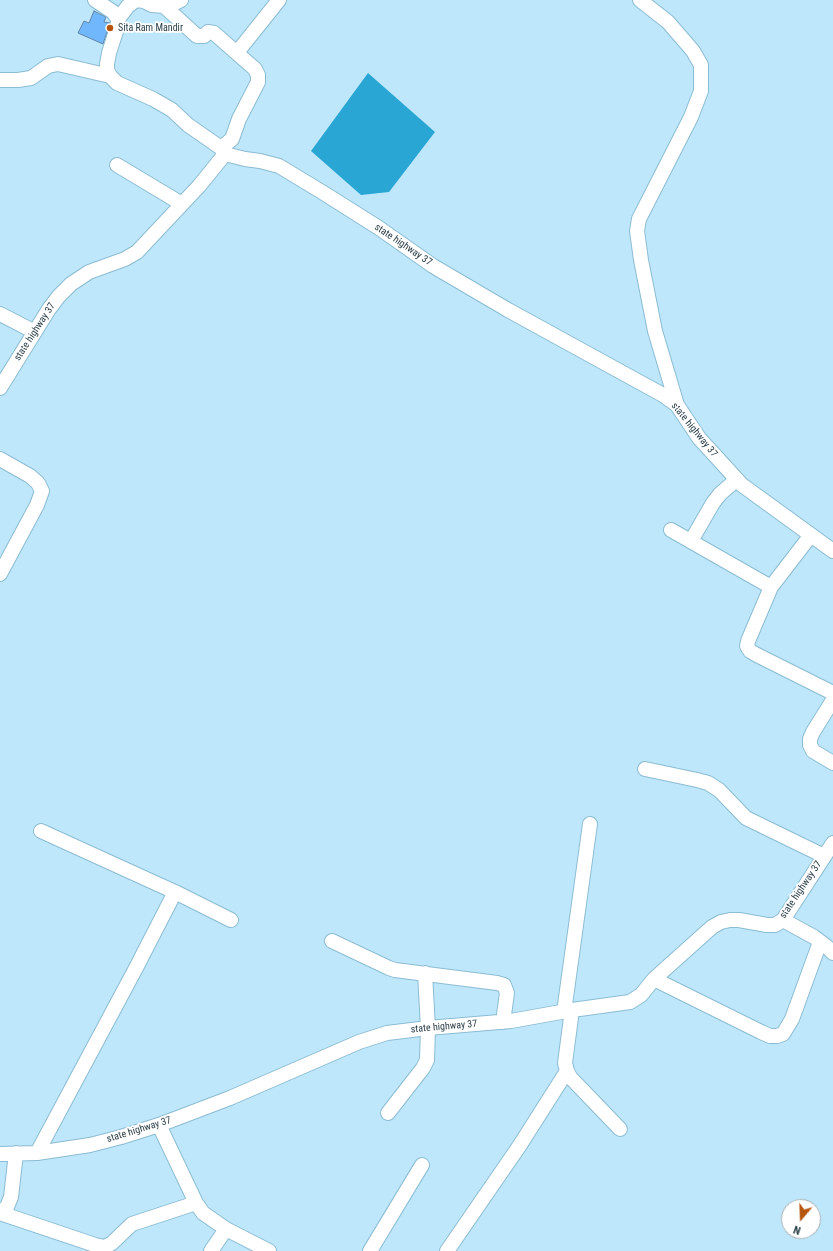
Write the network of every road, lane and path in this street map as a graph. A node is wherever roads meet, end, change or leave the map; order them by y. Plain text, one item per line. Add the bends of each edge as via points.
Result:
1 (95, 0) edge
2 (181, 0) edge
3 (279, 0) edge
4 (640, 0) edge
5 (164, 6) junction
6 (118, 20) junction
7 (239, 55) junction
8 (110, 76) junction
9 (0, 80) edge
10 (223, 151) junction
11 (117, 165) dead end
12 (182, 204) junction
13 (0, 314) edge
14 (35, 332) junction
15 (0, 388) edge
16 (677, 405) junction
17 (0, 459) edge
18 (736, 480) junction
19 (671, 530) dead end
20 (811, 535) junction
21 (690, 541) junction
22 (833, 551) edge
23 (0, 574) edge
24 (771, 586) junction
25 (833, 693) edge
26 (833, 700) edge
27 (833, 763) edge
28 (645, 769) dead end
29 (590, 824) dead end
30 (41, 831) dead end
31 (833, 842) edge
32 (824, 856) junction
33 (175, 892) junction
34 (231, 920) dead end
35 (783, 920) junction
36 (332, 941) dead end
37 (820, 942) junction
38 (833, 951) edge
39 (426, 973) junction
40 (654, 979) junction
41 (568, 1011) junction
42 (503, 1022) junction
43 (428, 1028) junction
44 (566, 1071) junction
45 (388, 1113) dead end
46 (159, 1125) junction
47 (620, 1129) dead end
48 (37, 1152) junction
49 (0, 1154) edge
50 (16, 1154) junction
51 (422, 1165) dead end
52 (196, 1203) junction
53 (0, 1212) edge
54 (226, 1228) junction
55 (211, 1251) edge
56 (269, 1251) edge
57 (370, 1251) edge
58 (446, 1251) edge

1 - 6 street via 113,12
2 - 5 street
3 - 7 street via 241,47
4 - 16 street via 668,22 693,51 701,66 701,91 691,117 639,219 637,231 655,331
5 - 6 street via 136,0
5 - 7 street via 197,36 204,36 208,32 214,33
6 - 8 street via 107,64
7 - 10 street via 255,69 258,82 239,118 232,139
8 - 9 street via 58,64 48,66 32,78
8 - 10 street via 117,83 172,110
10 - 12 street, state highway 37 via 199,186
10 - 16 street, state highway 37 via 245,159 279,166 379,228 433,266
11 - 12 street
12 - 14 street, state highway 37 via 137,252 90,272 71,284 49,309
13 - 14 street
14 - 15 street, state highway 37
16 - 18 street, state highway 37 via 699,438
17 - 23 street via 30,476 42,491 37,506
18 - 20 street, state highway 37
18 - 21 street via 713,503
19 - 21 street
20 - 22 street, state highway 37
20 - 24 street
21 - 24 street
24 - 25 street via 747,646 750,651
26 - 27 street via 813,732 810,745 813,750
28 - 32 street via 708,784 718,790 746,818
29 - 41 street
30 - 33 street
31 - 32 street, state highway 37
32 - 35 street, state highway 37
33 - 34 street
33 - 48 street
35 - 37 street
35 - 40 street, state highway 37 via 775,925 739,920 721,922 712,927
36 - 39 street via 389,968
37 - 38 street
37 - 40 street via 792,1019 784,1034 777,1036 761,1032
39 - 42 street via 504,985 507,993
39 - 43 street
40 - 41 street, state highway 37 via 630,1002
41 - 42 street, state highway 37
41 - 44 street
42 - 43 street, state highway 37
43 - 45 street via 427,1060
43 - 46 street, state highway 37 via 387,1033 359,1042 230,1098
44 - 47 street
44 - 58 street via 520,1145
46 - 48 street, state highway 37 via 90,1145
46 - 52 street
48 - 50 street, state highway 37
49 - 50 street, state highway 37
50 - 53 street via 11,1197 7,1206
51 - 57 street
52 - 53 street via 132,1224 104,1247
52 - 54 street via 204,1213
54 - 55 street
54 - 56 street

